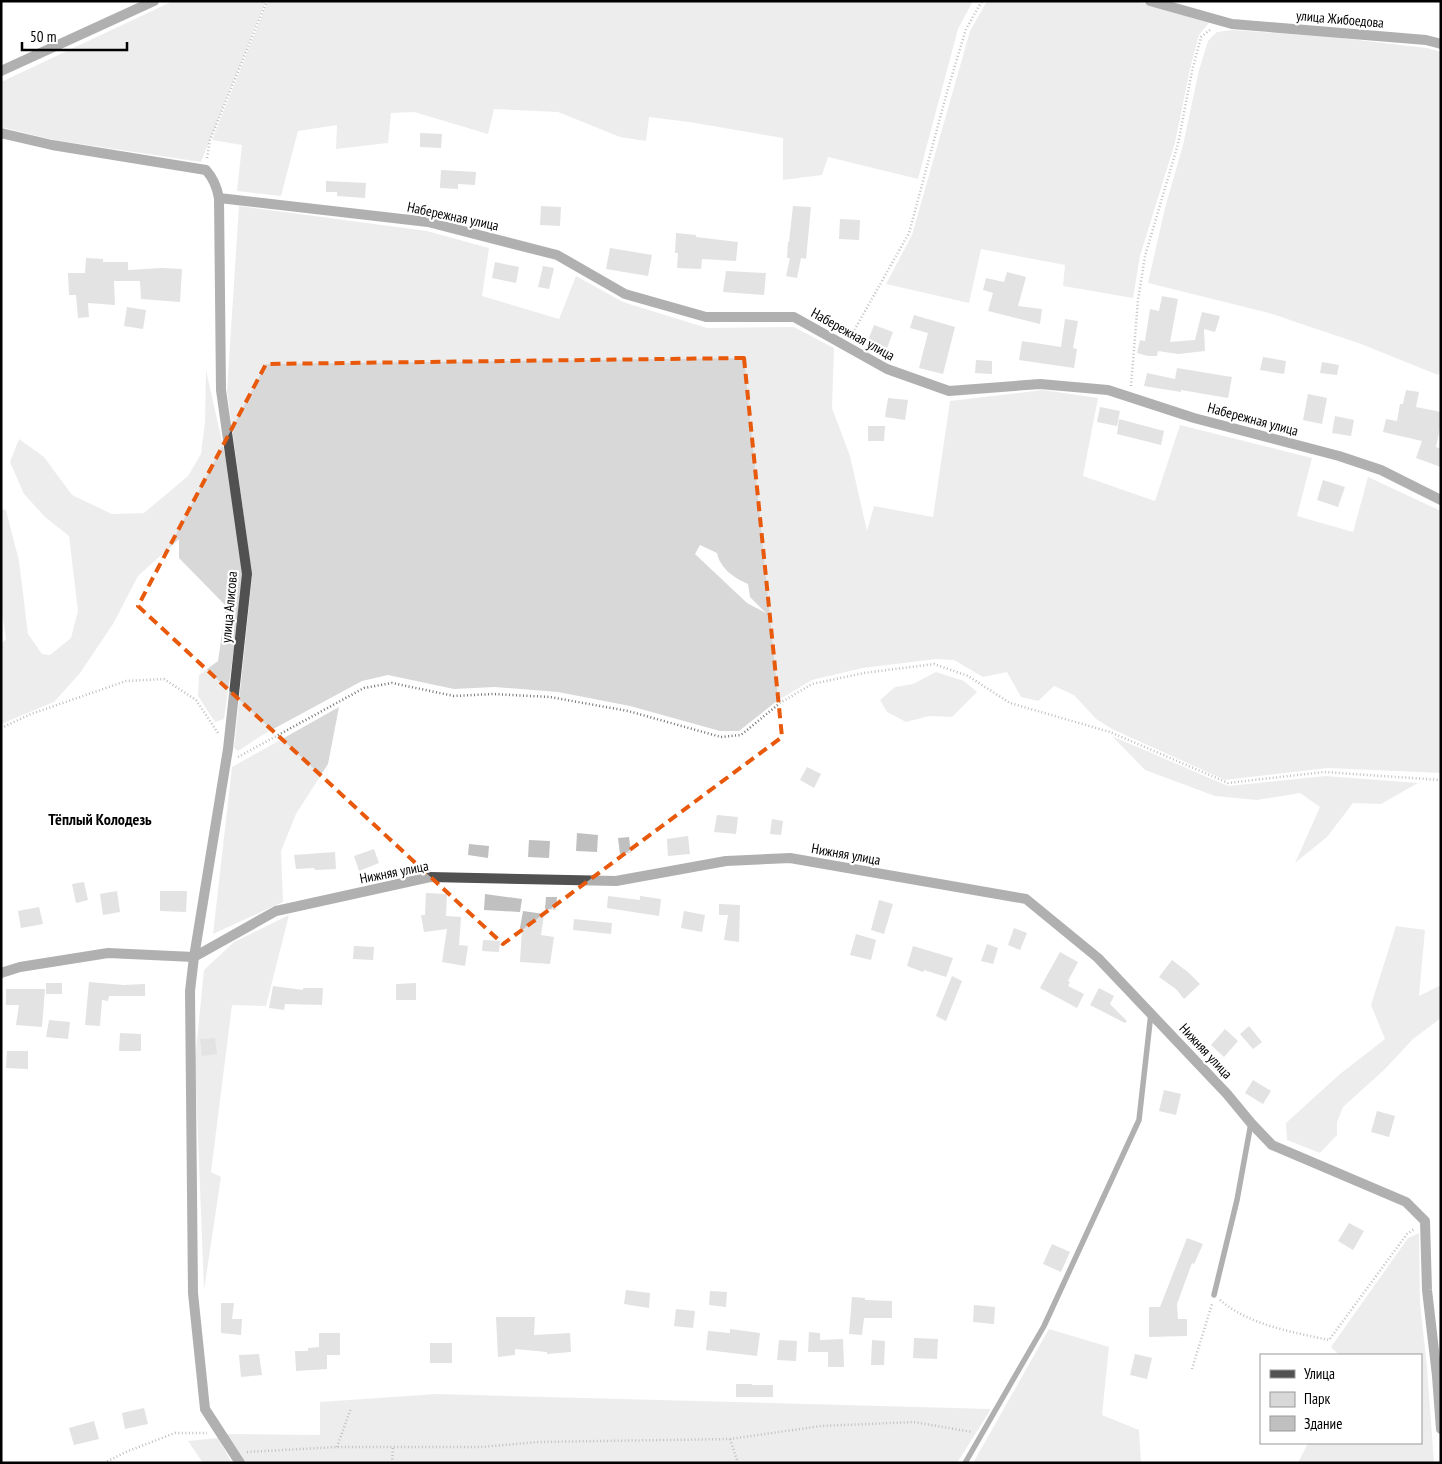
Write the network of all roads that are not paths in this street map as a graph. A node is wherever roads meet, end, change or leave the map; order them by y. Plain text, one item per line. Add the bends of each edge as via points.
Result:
1 (154, 1) edge
2 (1150, 1) edge
3 (1441, 44) edge
4 (1, 71) edge
5 (1, 133) edge
6 (219, 198) junction
7 (1441, 500) edge
8 (194, 957) junction
9 (1, 973) edge
10 (1151, 1013) junction
11 (1251, 1123) junction
12 (1214, 1295) road end
13 (1439, 1373) edge
14 (1441, 1429) edge
15 (240, 1463) edge
16 (965, 1463) edge

1 - 4 street
2 - 3 street, улица Жибоедова via 1221,22
5 - 6 street via 52,145 206,170 216,185
6 - 7 street, Набережная улица via 428,222 557,255 626,294 706,317 794,317 887,370 949,391 1040,384 1108,390 1194,418 1339,456 1381,470
6 - 8 street, улица Алисова via 221,390 247,574 226,764
8 - 9 street via 108,953
8 - 10 street, Нижняя улица via 276,911 430,877 616,882 726,861 790,858 1026,899 1098,958
8 - 15 street, улица Алисова via 190,991 194,1293 205,1409
10 - 11 street, Нижняя улица
10 - 16 lane via 1139,1120 1044,1326
11 - 12 lane via 1237,1200
11 - 13 street, Нижняя улица via 1272,1145 1406,1202 1425,1222 1427,1290
13 - 14 street

